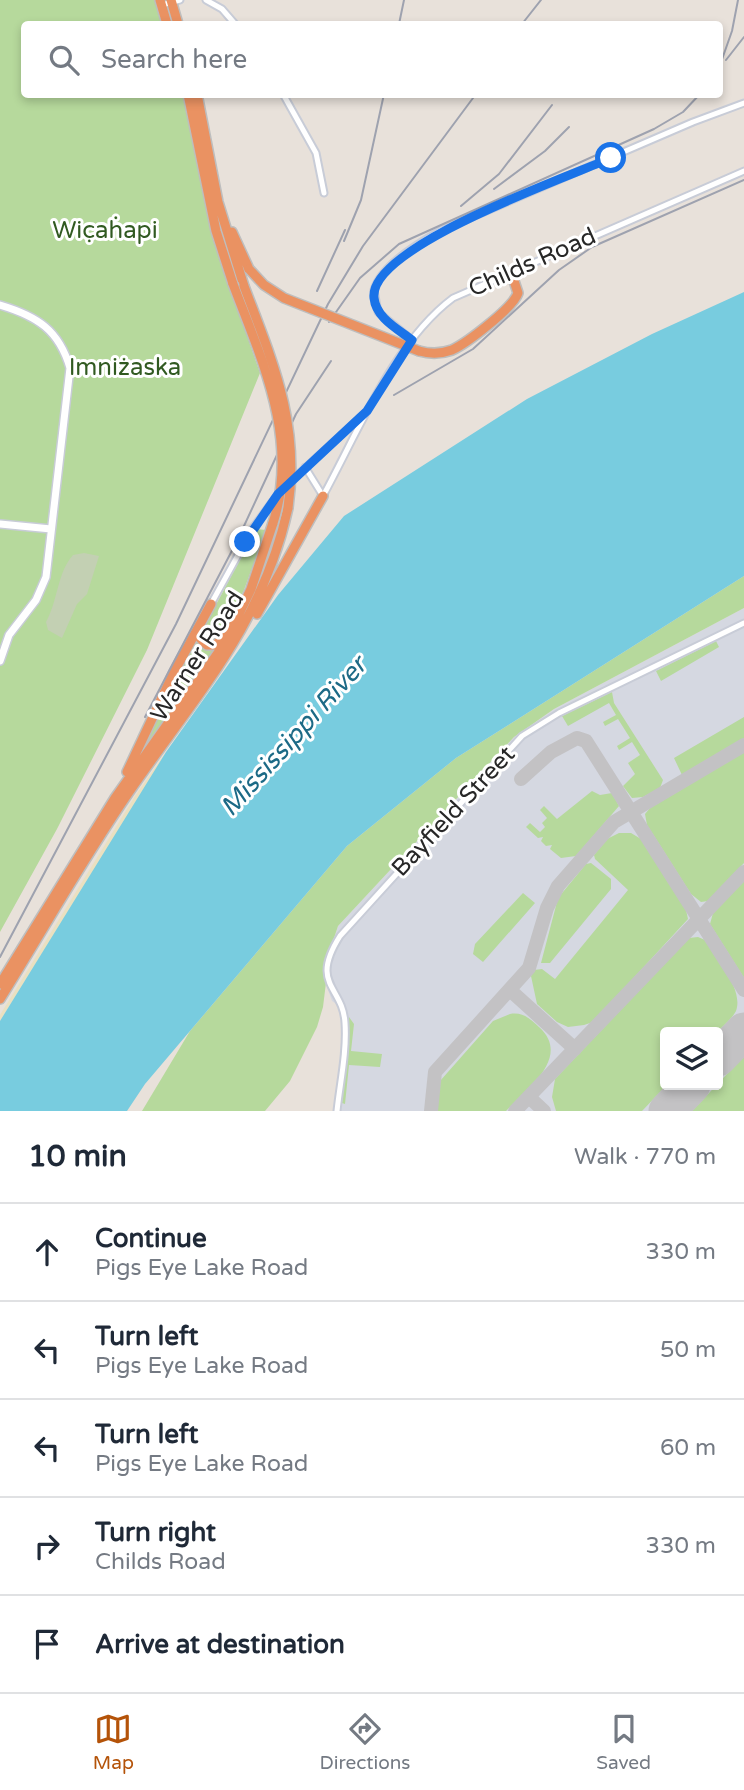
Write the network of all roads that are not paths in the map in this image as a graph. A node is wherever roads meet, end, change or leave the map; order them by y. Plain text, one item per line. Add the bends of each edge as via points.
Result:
1 (206, 0) edge
2 (169, 1) edge
3 (167, 21) edge
4 (177, 21) edge
5 (232, 21) edge
6 (188, 98) edge
7 (198, 98) edge
8 (285, 98) edge
9 (744, 103) edge
10 (744, 171) edge
11 (324, 193) dead end
12 (218, 202) junction
13 (511, 272) junction
14 (0, 305) edge
15 (412, 340) junction
16 (367, 411) junction
17 (305, 467) junction
18 (323, 496) junction
19 (0, 524) edge
20 (51, 529) junction
21 (247, 600) junction
22 (211, 604) junction
23 (744, 622) edge
24 (0, 661) edge
25 (221, 664) junction
26 (108, 808) junction
27 (0, 984) edge
28 (0, 999) edge
29 (337, 1111) edge

1 - 5 street
2 - 3 highway
2 - 4 highway
6 - 21 highway, Warner Road, bridge via 216,230 278,412 282,471 273,523
7 - 12 highway, Warner Road
8 - 11 street via 316,153
9 - 15 street via 420,243 379,278 374,290 382,316
10 - 13 street, Childs Road
12 - 13 highway, bridge via 249,269 264,285 284,298 419,351 452,350 511,305 518,293
12 - 25 highway, Warner Road, bridge via 287,409 292,461 288,508 263,588
13 - 15 street, Childs Road via 453,298
14 - 20 street via 44,324 62,345 70,368
15 - 16 street, Childs Road
16 - 17 street, Childs Road
16 - 18 street, Childs Road
17 - 18 street
17 - 22 street, Childs Road via 256,523
18 - 25 highway via 261,608
19 - 20 street
20 - 24 street via 41,591 11,632
21 - 22 highway via 221,640 209,646 199,632
21 - 26 highway, Warner Road via 212,663
22 - 26 highway
23 - 29 street, Bayfield Street via 522,736 340,936 327,977 345,1021
25 - 28 highway, Warner Road via 116,811
26 - 27 highway, Warner Road

